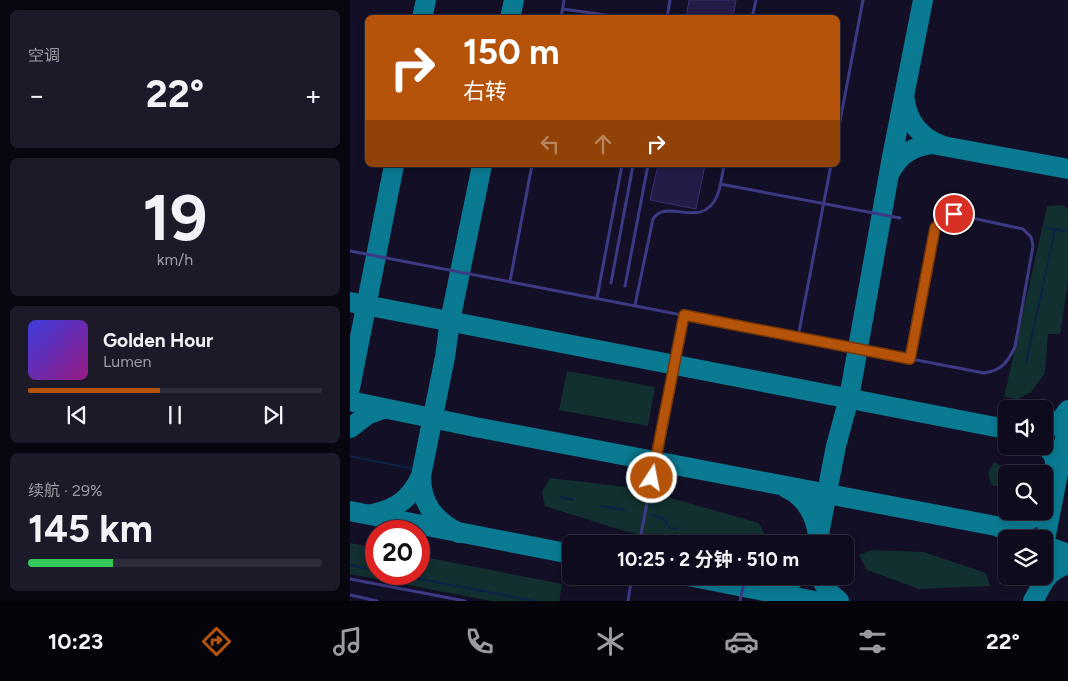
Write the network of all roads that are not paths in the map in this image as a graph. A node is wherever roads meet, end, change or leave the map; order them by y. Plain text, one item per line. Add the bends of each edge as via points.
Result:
1 (564, 0) edge
2 (670, 0) edge
3 (756, 0) edge
4 (863, 0) edge
5 (563, 9) junction
6 (562, 15) edge
7 (606, 15) edge
8 (668, 15) edge
9 (753, 15) edge
10 (840, 121) edge
11 (532, 167) edge
12 (622, 167) edge
13 (633, 167) edge
14 (648, 167) edge
15 (724, 167) edge
16 (831, 167) edge
17 (720, 184) junction
18 (824, 203) junction
19 (900, 218) dead end
20 (350, 251) edge
21 (510, 280) junction
22 (611, 283) dead end
23 (625, 286) dead end
24 (597, 298) junction
25 (634, 305) junction
26 (684, 315) junction
27 (798, 337) junction
28 (910, 359) junction
29 (641, 535) edge
30 (350, 579) edge
31 (631, 585) edge
32 (743, 587) dead end
33 (350, 595) edge
34 (377, 601) edge
35 (465, 601) edge
36 (628, 601) edge
37 (740, 601) edge

1 - 5 lane
2 - 8 lane
3 - 9 lane
4 - 10 lane
5 - 6 lane
5 - 7 lane
11 - 21 lane
12 - 24 lane
13 - 22 lane
14 - 23 lane
15 - 17 lane
16 - 18 lane
17 - 18 lane
17 - 25 lane via 715,200 704,211 686,214 667,210 655,215
18 - 19 lane
18 - 27 lane
20 - 21 lane
21 - 24 lane
24 - 25 lane
25 - 26 lane
26 - 27 lane
26 - 29 lane
27 - 28 lane
28 - 28 lane via 935,228 944,218 954,214 1023,229 1033,246 1015,347 1008,361 996,371 984,373
30 - 35 lane
31 - 36 lane
32 - 37 lane
33 - 34 lane

